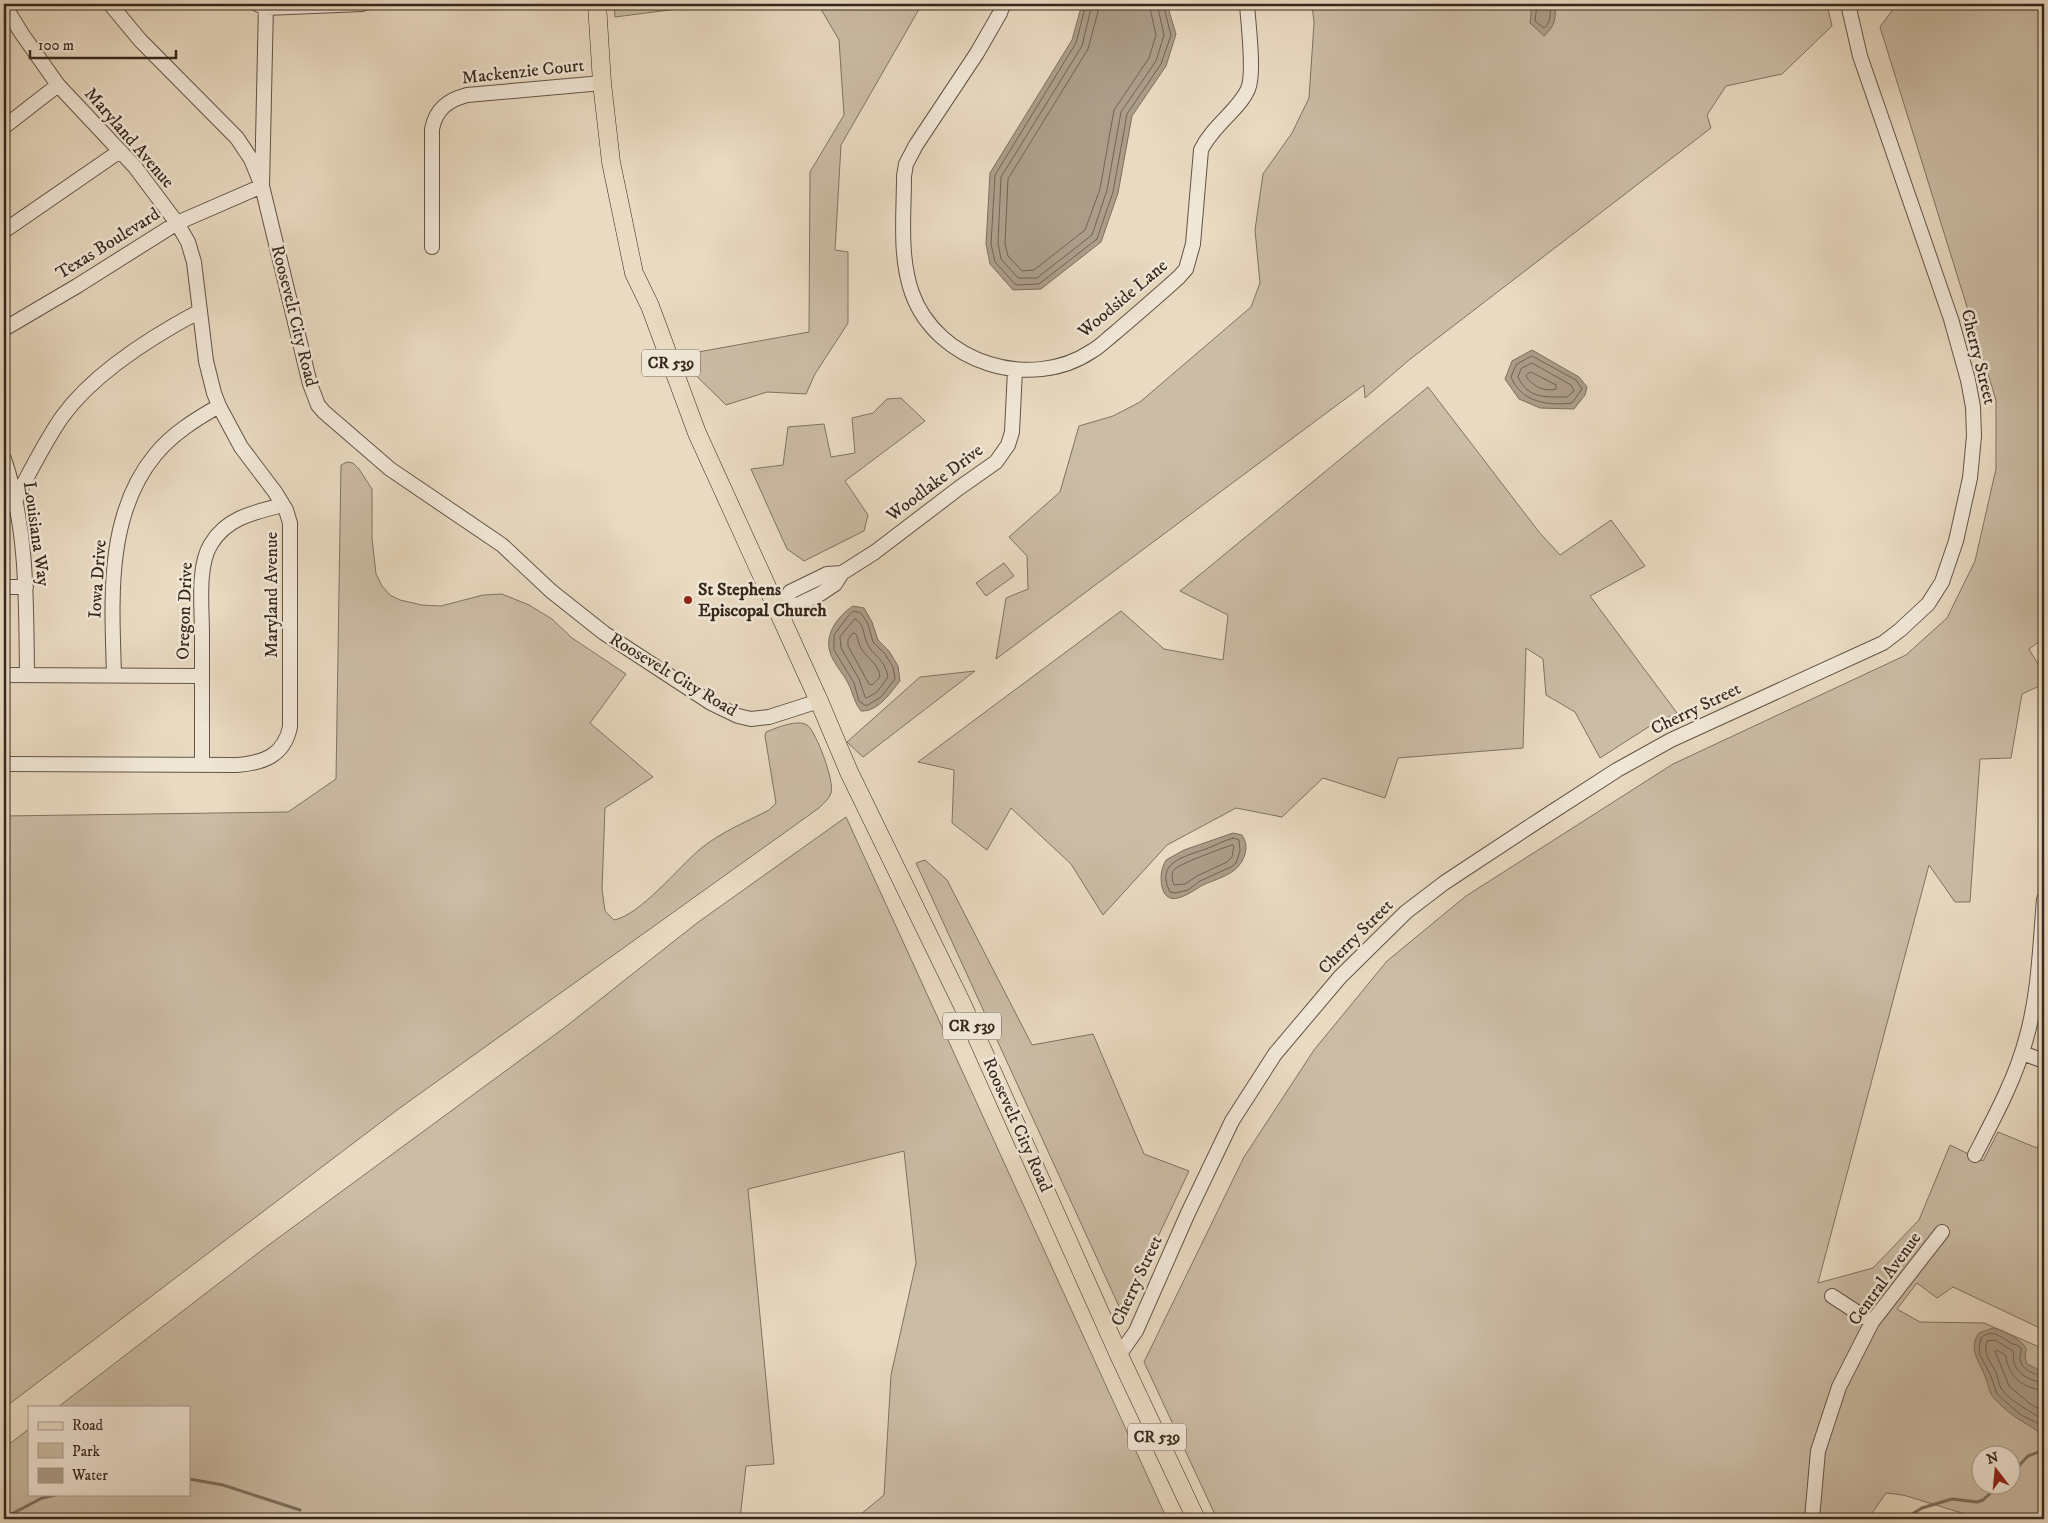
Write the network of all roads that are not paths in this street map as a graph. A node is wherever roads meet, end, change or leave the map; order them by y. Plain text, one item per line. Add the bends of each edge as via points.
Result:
1 (110, 4) edge
2 (362, 4) edge
3 (597, 4) edge
4 (1003, 4) edge
5 (1247, 4) edge
6 (1848, 4) edge
7 (263, 5) edge
8 (5, 11) edge
9 (602, 83) junction
10 (58, 85) junction
11 (263, 121) junction
12 (4, 127) edge
13 (244, 147) junction
14 (120, 151) junction
15 (262, 186) junction
16 (177, 223) junction
17 (4, 231) edge
18 (432, 246) dead end
19 (200, 311) junction
20 (4, 328) edge
21 (1015, 370) junction
22 (219, 406) junction
23 (4, 459) edge
24 (16, 500) junction
25 (283, 505) junction
26 (4, 587) edge
27 (26, 587) junction
28 (781, 605) junction
29 (27, 675) junction
30 (4, 676) edge
31 (114, 676) junction
32 (202, 676) junction
33 (820, 700) junction
34 (4, 764) edge
35 (202, 765) junction
36 (2044, 900) edge
37 (2022, 1053) junction
38 (2044, 1061) edge
39 (1975, 1155) dead end
40 (1942, 1232) dead end
41 (1832, 1296) dead end
42 (1872, 1322) junction
43 (1119, 1355) junction
44 (1196, 1519) edge
45 (1812, 1519) edge

1 - 13 street, Roosevelt City Road via 140,40
2 - 7 street
3 - 9 main road, CR 539
4 - 21 street, Woodside Lane via 977,53 906,164 904,245 906,274 912,294 929,322 971,357
5 - 21 street, Woodside Lane via 1249,88 1207,138 1202,150 1193,244 1186,269 1092,352 1046,369
6 - 43 street, Cherry Street via 1860,56 1951,318 1973,407 1970,478 1956,541 1942,582 1928,604 1883,643 1671,740 1617,770 1444,883 1406,912 1340,978 1275,1054 1232,1121 1136,1331
7 - 11 street
8 - 10 street, Maryland Avenue
9 - 18 street, Mackenzie Court via 467,95 444,106 436,114 432,129
9 - 28 main road, CR 539 via 613,176 634,273 650,306 697,433
10 - 12 street
10 - 14 street, Maryland Avenue
11 - 13 street via 257,137
11 - 15 street
13 - 15 street, Roosevelt City Road
14 - 16 street, Maryland Avenue
14 - 17 street
15 - 16 street, Texas Boulevard
15 - 33 street, Roosevelt City Road via 310,384 321,408 330,418 390,469 502,545 551,591 604,633 711,703 751,719 776,716
16 - 19 street, Maryland Avenue via 192,252
16 - 20 street, Texas Boulevard
19 - 22 street, Maryland Avenue via 206,360
19 - 24 street via 146,342 80,396 62,418
21 - 28 street, Woodlake Drive via 1012,432 1008,445 996,462 842,573 836,584 795,606
22 - 25 street, Maryland Avenue via 245,453
22 - 31 street, Iowa Drive via 182,429 167,443 147,466 132,495 115,558 112,603
23 - 24 street, Louisiana Way
24 - 27 street, Louisiana Way
25 - 32 street, Oregon Drive via 238,519 210,544 204,566
25 - 35 street, Maryland Avenue via 289,516 291,532 289,732 281,749 265,761
26 - 27 street
27 - 29 street, Louisiana Way
28 - 33 main road, CR 539
29 - 30 street
29 - 31 street
31 - 32 street
32 - 35 street, Oregon Drive
33 - 43 main road, Roosevelt City Road / CR 539 via 849,772 984,1053
34 - 35 street, Maryland Avenue
36 - 37 street via 2037,987
37 - 38 street
37 - 39 street
40 - 42 street, Central Avenue
41 - 42 street
42 - 45 street, Central Avenue via 1839,1387 1818,1451
43 - 44 main road, Roosevelt City Road / CR 539

